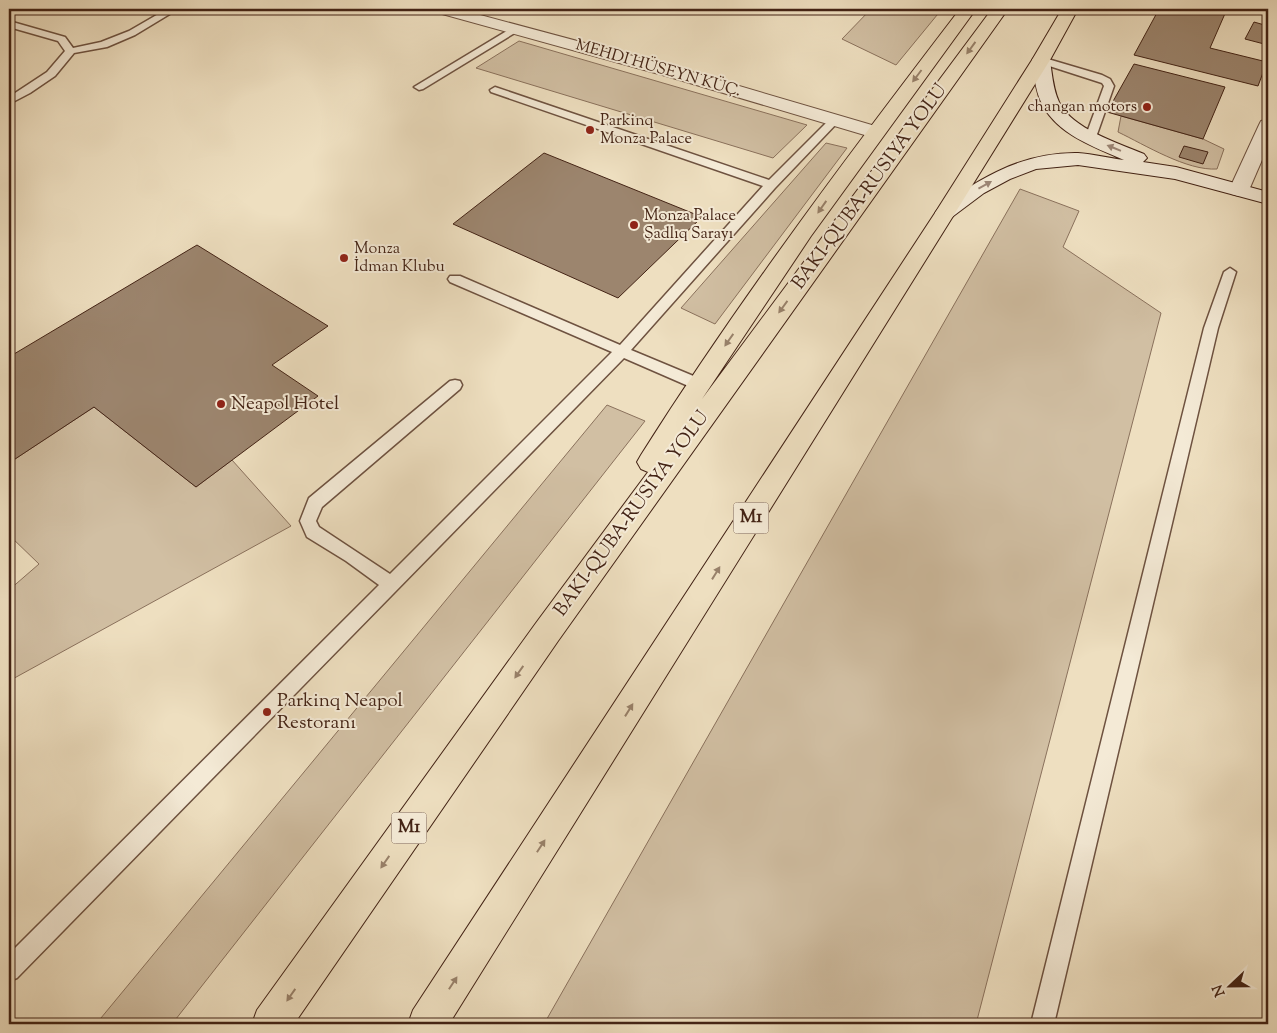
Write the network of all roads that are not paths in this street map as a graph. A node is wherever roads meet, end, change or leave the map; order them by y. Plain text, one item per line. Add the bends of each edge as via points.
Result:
1 (173, 9) edge
2 (441, 9) edge
3 (968, 9) edge
4 (1000, 9) edge
5 (1070, 9) edge
6 (9, 24) edge
7 (515, 29) junction
8 (70, 51) junction
9 (1041, 60) junction
10 (419, 87) dead end
11 (495, 90) dead end
12 (9, 101) edge
13 (835, 120) junction
14 (1268, 125) edge
15 (875, 132) junction
16 (1091, 138) junction
17 (1176, 173) junction
18 (771, 185) junction
19 (1239, 190) junction
20 (1268, 198) edge
21 (945, 213) junction
22 (1230, 272) dead end
23 (455, 279) dead end
24 (621, 352) junction
25 (698, 384) junction
26 (455, 385) dead end
27 (391, 584) junction
28 (547, 632) junction
29 (9, 970) edge
30 (270, 1024) edge
31 (427, 1024) edge
32 (1042, 1024) edge

1 - 8 lane via 132,34 103,45
2 - 7 street, MEHDI HÜSEYN KÜÇ.
3 -> 15 highway
4 -> 28 highway, M1
5 - 9 highway, M1
6 - 8 lane via 62,39
7 - 10 lane
7 - 13 street, MEHDI HÜSEYN KÜÇ.
8 - 12 lane via 63,64 40,83
9 - 16 street via 1050,104 1065,121
9 - 16 lane via 1106,81 1109,86
9 - 21 highway, M1
11 - 18 lane
13 - 15 street, MEHDI HÜSEYN KÜÇ.
13 - 18 lane
14 - 19 street
15 -> 25 highway
17 -> 16 street
17 - 19 street
21 -> 17 street via 985,184 1033,164 1078,159
18 - 24 lane
19 - 20 street
31 -> 21 highway, M1
22 - 32 lane via 1211,328
23 - 24 lane
24 - 25 lane
24 - 27 lane
25 - 28 highway
26 - 27 lane via 315,503 308,522 313,532
27 - 29 lane
28 -> 30 highway, M1

